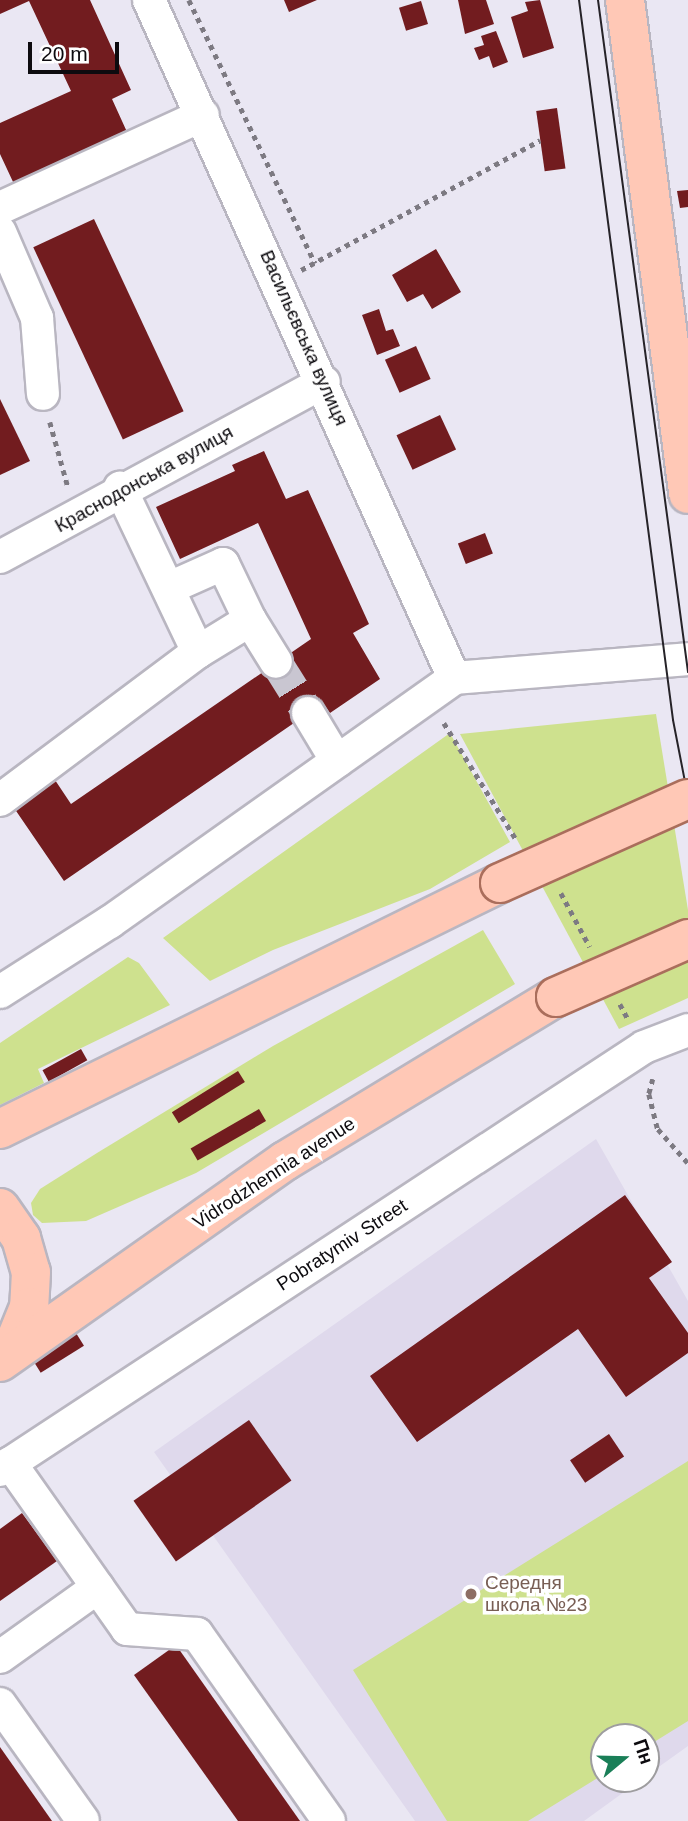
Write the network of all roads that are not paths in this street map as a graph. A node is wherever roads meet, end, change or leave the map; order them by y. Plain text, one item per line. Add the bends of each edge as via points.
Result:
1 (149, 0) edge
2 (625, 0) edge
3 (203, 115) junction
4 (0, 208) edge
5 (0, 232) edge
6 (324, 382) junction
7 (43, 394) road end
8 (120, 488) junction
9 (688, 494) edge
10 (0, 557) edge
11 (169, 588) junction
12 (250, 620) junction
13 (198, 652) junction
14 (688, 659) edge
15 (276, 662) tunnel mouth
16 (454, 678) junction
17 (308, 713) tunnel mouth
18 (337, 761) junction
19 (2, 792) edge
20 (688, 799) edge
21 (688, 939) edge
22 (0, 992) edge
23 (688, 1030) edge
24 (0, 1129) edge
25 (0, 1208) edge
26 (0, 1361) edge
27 (5, 1466) edge
28 (98, 1587) junction
29 (0, 1657) edge
30 (0, 1704) edge
31 (83, 1821) edge
32 (329, 1821) edge

1 - 3 street, Васильєвська вулиця
2 - 9 main road
3 - 4 street
3 - 6 street, Васильєвська вулиця
5 - 7 street via 37,318
6 - 8 street, Краснодонська вулиця
6 - 16 street, Васильєвська вулиця
8 - 10 street, Краснодонська вулиця via 76,519
8 - 11 street
11 - 12 street via 223,564
11 - 13 street
12 - 13 street
12 - 15 street
13 - 19 street
14 - 16 street
16 - 18 street
17 - 18 street
18 - 22 street via 110,922
20 - 24 main road, bridge via 500,883
21 - 26 main road, Vidrodzhennia avenue, bridge via 556,997 285,1161
23 - 27 street, Pobratymiv Street via 644,1047
25 - 26 main road via 21,1238 31,1272 29,1307 16,1340
27 - 28 street
28 - 29 street
28 - 32 street via 127,1629 197,1634
30 - 31 street

